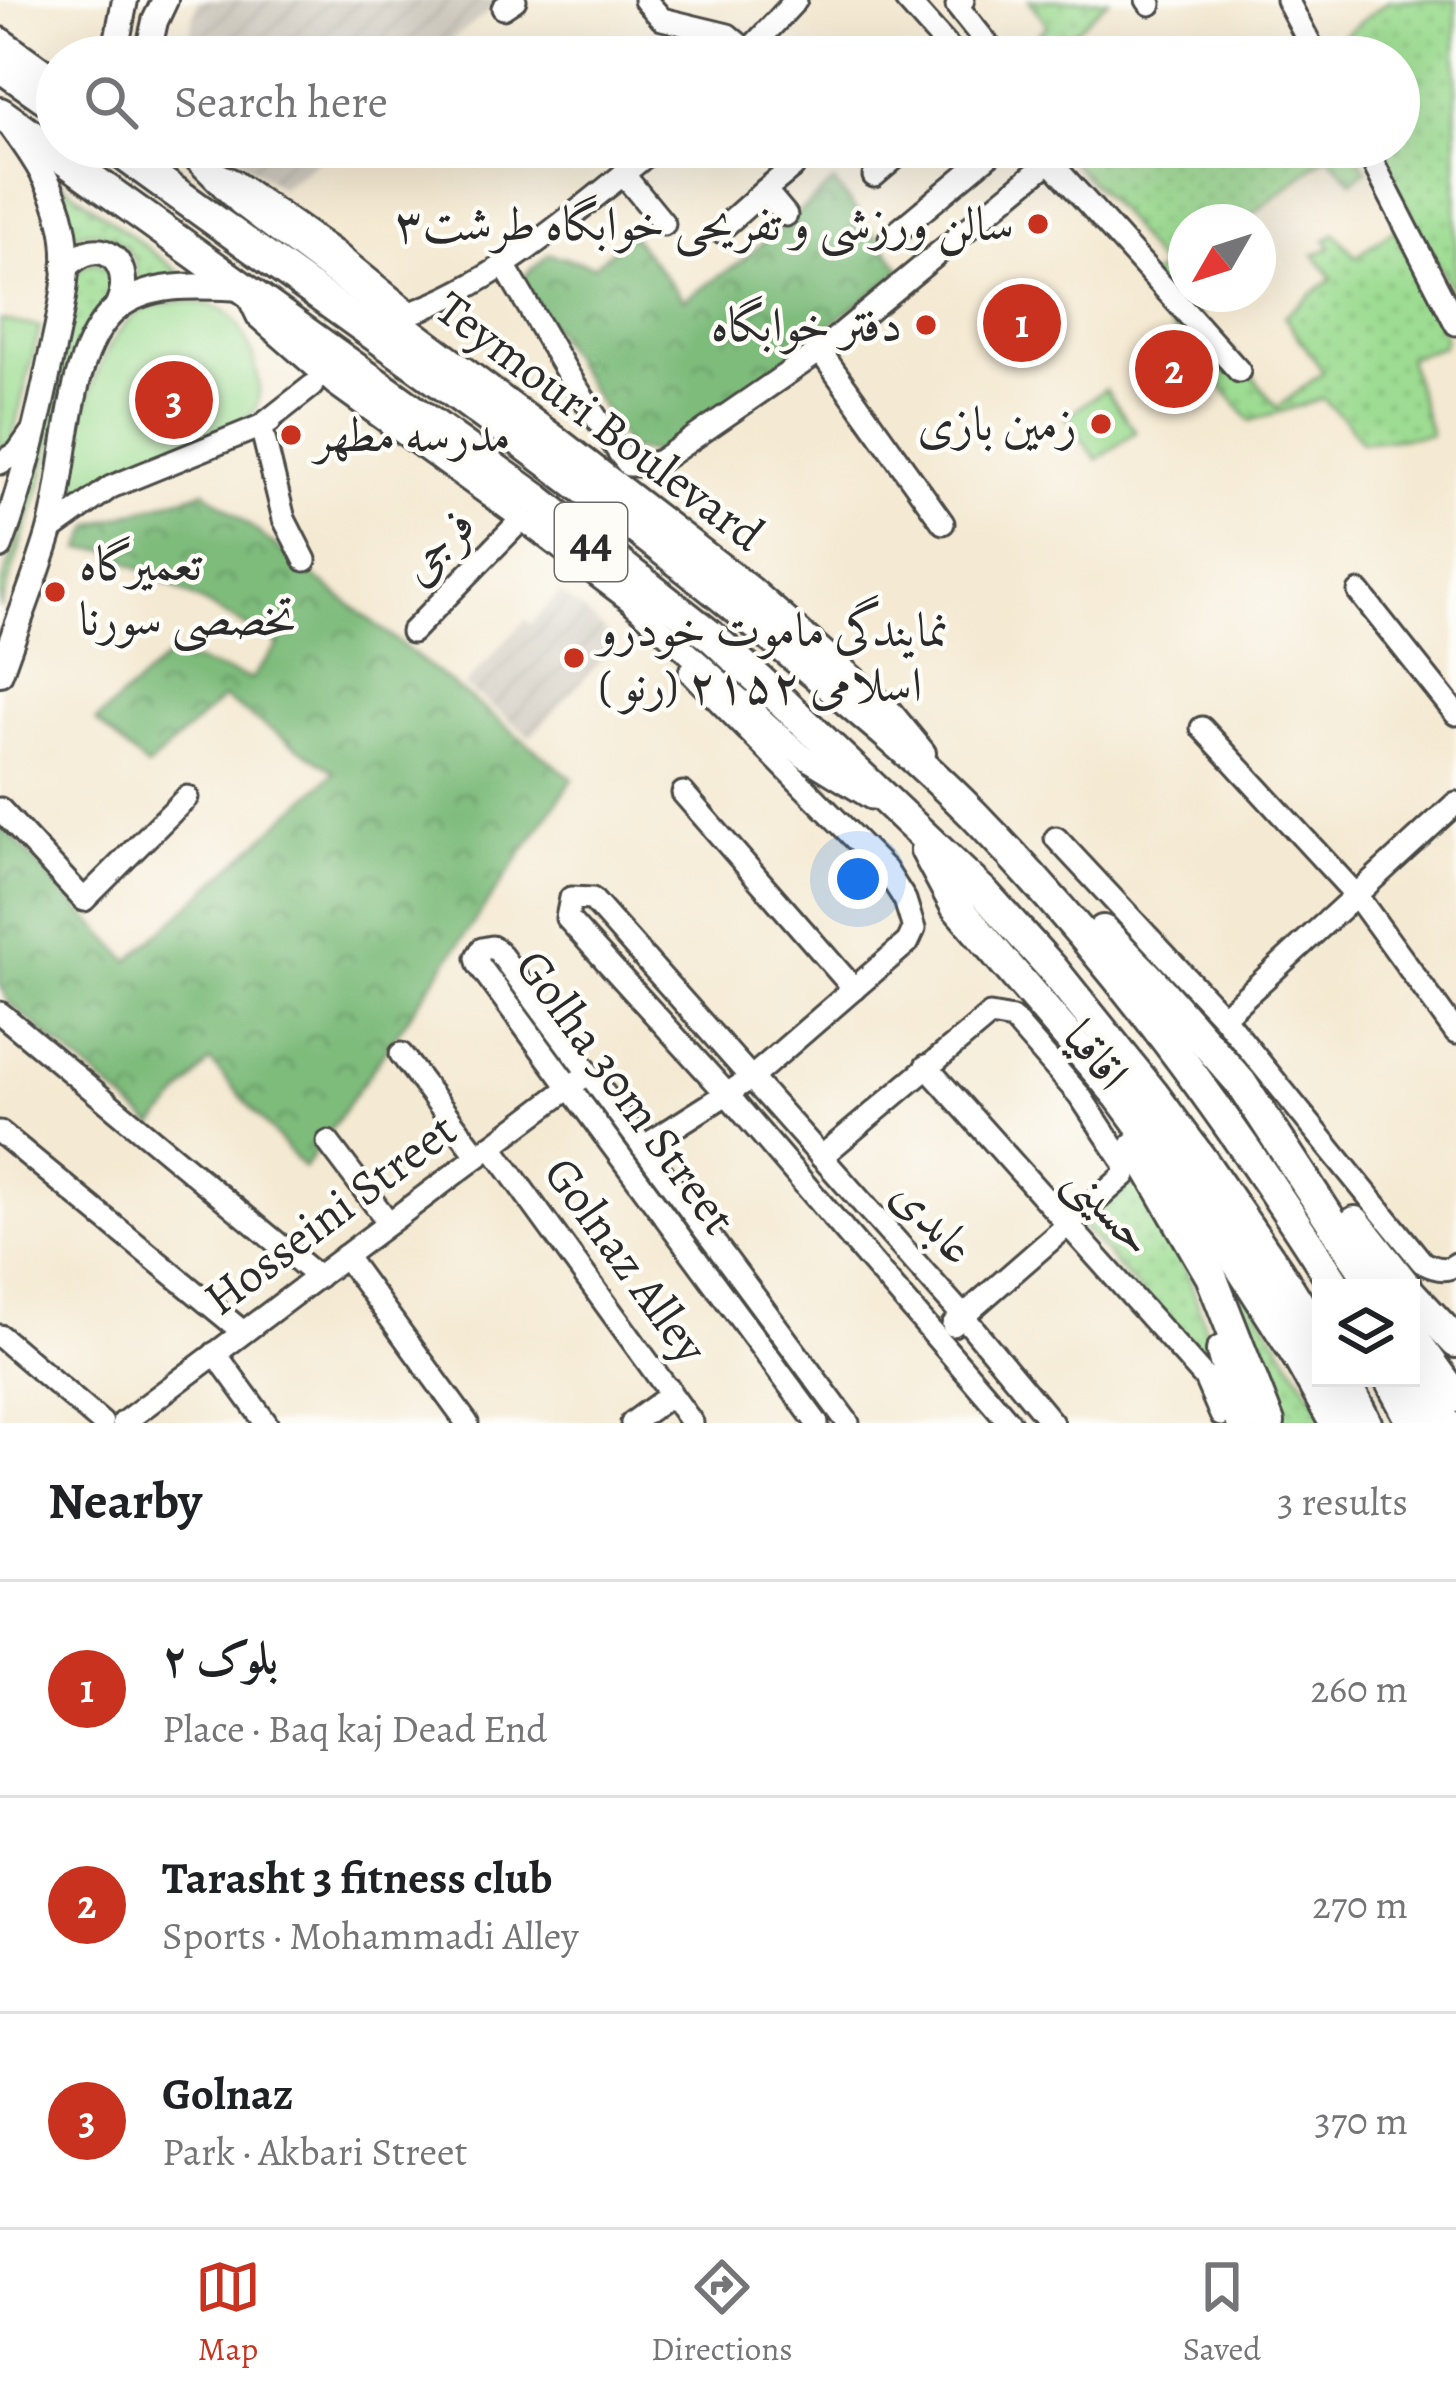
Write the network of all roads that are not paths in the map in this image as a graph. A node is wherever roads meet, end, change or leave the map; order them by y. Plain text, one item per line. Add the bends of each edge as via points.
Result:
1 (125, 0) edge
2 (165, 0) edge
3 (645, 0) edge
4 (796, 0) edge
5 (906, 0) edge
6 (963, 0) edge
7 (1287, 0) edge
8 (118, 36) edge
9 (156, 36) edge
10 (729, 36) edge
11 (763, 36) edge
12 (932, 36) edge
13 (981, 36) edge
14 (1306, 36) edge
15 (0, 40) edge
16 (0, 66) edge
17 (36, 66) edge
18 (36, 91) edge
19 (2, 114) edge
20 (36, 139) edge
21 (36, 164) edge
22 (38, 168) edge
23 (77, 168) edge
24 (142, 168) edge
25 (206, 168) edge
26 (213, 168) edge
27 (631, 168) edge
28 (792, 168) edge
29 (883, 168) edge
30 (974, 168) edge
31 (1029, 168) edge
32 (1057, 168) edge
33 (1377, 168) edge
34 (623, 174) junction
35 (874, 176) dead end
36 (765, 190) junction
37 (786, 215) dead end
38 (664, 224) dead end
39 (719, 231) dead end
40 (890, 238) dead end
41 (504, 265) junction
42 (65, 268) junction
43 (244, 289) junction
44 (116, 309) junction
45 (1456, 324) edge
46 (820, 351) junction
47 (1238, 371) dead end
48 (312, 386) dead end
49 (365, 408) junction
50 (38, 422) junction
51 (261, 426) junction
52 (0, 463) edge
53 (0, 495) edge
54 (522, 518) junction
55 (943, 523) dead end
56 (50, 530) junction
57 (4, 534) edge
58 (305, 560) dead end
59 (1359, 592) dead end
60 (629, 600) junction
61 (412, 632) dead end
62 (0, 673) edge
63 (1456, 714) edge
64 (1202, 728) dead end
65 (942, 785) junction
66 (683, 793) dead end
67 (187, 797) dead end
68 (1456, 803) edge
69 (0, 809) edge
70 (972, 814) junction
71 (912, 823) junction
72 (1056, 838) dead end
73 (1356, 895) junction
74 (854, 989) junction
75 (0, 1013) edge
76 (1223, 1017) junction
77 (1456, 1034) edge
78 (401, 1054) dead end
79 (1089, 1063) junction
80 (926, 1066) junction
81 (588, 1073) junction
82 (750, 1078) junction
83 (1241, 1083) junction
84 (569, 1087) junction
85 (727, 1094) junction
86 (0, 1132) edge
87 (328, 1142) dead end
88 (643, 1148) junction
89 (484, 1151) junction
90 (821, 1156) junction
91 (1166, 1199) junction
92 (388, 1223) junction
93 (1068, 1224) junction
94 (345, 1256) junction
95 (1456, 1264) edge
96 (318, 1276) junction
97 (1331, 1279) edge
98 (1370, 1279) edge
99 (1400, 1279) edge
100 (1420, 1303) edge
101 (963, 1316) junction
102 (1312, 1325) edge
103 (243, 1332) junction
104 (0, 1336) edge
105 (940, 1338) junction
106 (1456, 1342) edge
107 (1420, 1347) edge
108 (215, 1353) junction
109 (1420, 1375) edge
110 (1348, 1387) edge
111 (1394, 1387) edge
112 (669, 1390) junction
113 (1456, 1396) edge
114 (150, 1415) edge
115 (1232, 1419) edge
116 (103, 1423) edge
117 (123, 1423) edge
118 (266, 1423) edge
119 (467, 1423) edge
120 (632, 1423) edge
121 (692, 1423) edge
122 (818, 1423) edge
123 (848, 1423) edge
124 (1010, 1423) edge
125 (1052, 1423) edge
126 (1269, 1423) edge
127 (1335, 1423) edge
128 (1366, 1423) edge
129 (1413, 1423) edge
130 (1445, 1423) edge

1 - 8 main road
2 - 9 main road
3 - 10 street via 662,19
4 - 11 street
5 - 12 street
6 - 13 street via 957,7
7 - 14 street
15 - 17 main road
16 - 18 highway
19 - 20 highway, 44
19 - 21 main road
22 - 42 main road via 58,207
23 - 43 highway, 44
24 - 65 highway, 44 via 728,600
25 - 65 main road, Teymouri Boulevard via 751,589 887,709
26 - 41 street via 334,251 408,314
27 - 34 street
28 - 36 street
29 - 35 street
30 - 40 street
31 - 46 street
32 - 47 street
33 - 45 street
34 - 38 street
34 - 41 street
36 - 37 street
36 - 39 street
41 - 46 street via 628,465 660,461
42 - 44 main road via 86,251 108,254 124,278
42 - 50 main road
43 - 44 main road via 165,289
43 - 49 street via 258,317
43 - 71 highway, 44 via 537,499 712,637
44 - 56 main road via 82,363
46 - 55 street
48 - 51 street
49 - 51 street via 311,398
49 - 54 street
50 - 52 street
50 - 57 main road
51 - 56 street via 111,487
51 - 58 street via 284,519
53 - 57 street
54 - 60 street
54 - 61 street, فرجی
56 - 62 main road
59 - 63 street
60 - 71 street via 804,757
60 - 74 street via 896,883 914,929
64 - 73 street
65 - 70 highway, 44
66 - 74 street
67 - 69 street via 84,900
68 - 73 street
70 - 83 highway via 1092,919
70 - 97 highway, 44 via 1138,1000
71 - 79 highway via 956,906
71 - 102 highway, 44 via 1051,968 1154,1094
72 - 76 street
73 - 76 street
73 - 77 street
74 - 82 street
75 - 96 street
76 - 95 street via 1422,1262 1436,1269
78 - 89 street, Golnaz Alley
79 - 91 highway
79 - 127 highway via 1211,1221
80 - 90 street
80 - 93 street, حسینی
80 - 93 street, اقاقیا via 990,1015 1012,1019 1080,1096 1125,1164 1125,1175
81 - 84 street, Hosseini Street
81 - 84 street, Golha 30m Street via 498,951 482,949 479,965
81 - 88 street, Golha 30m Street
82 - 85 street
82 - 85 street, عابدی via 592,899 571,898 567,918
82 - 90 street, عابدی
83 - 98 highway
83 - 99 highway
84 - 89 street, Hosseini Street
84 - 122 street, Golha 30m Street
85 - 88 street
85 - 105 street, عابدی
86 - 103 street
87 - 92 street
88 - 123 street, Golha 30m Street
89 - 92 street, Hosseini Street
89 - 112 street, Golnaz Alley
90 - 101 street, عابدی
91 - 115 highway via 1199,1280
91 - 126 highway via 1211,1276
92 - 94 street, Hosseini Street
93 - 101 street
93 - 115 street, حسینی
94 - 96 street, Hosseini Street
94 - 119 street
96 - 103 street, Hosseini Street
100 - 106 highway
101 - 105 street
101 - 125 street, عابدی
103 - 108 street, Hosseini Street
104 - 116 street
105 - 124 street, عابدی
107 - 113 highway
108 - 114 street, Hosseini Street
108 - 118 street
109 - 130 highway
110 - 128 highway
111 - 129 highway
112 - 120 street
112 - 121 street, Golnaz Alley
114 - 117 street, Hosseini Street

